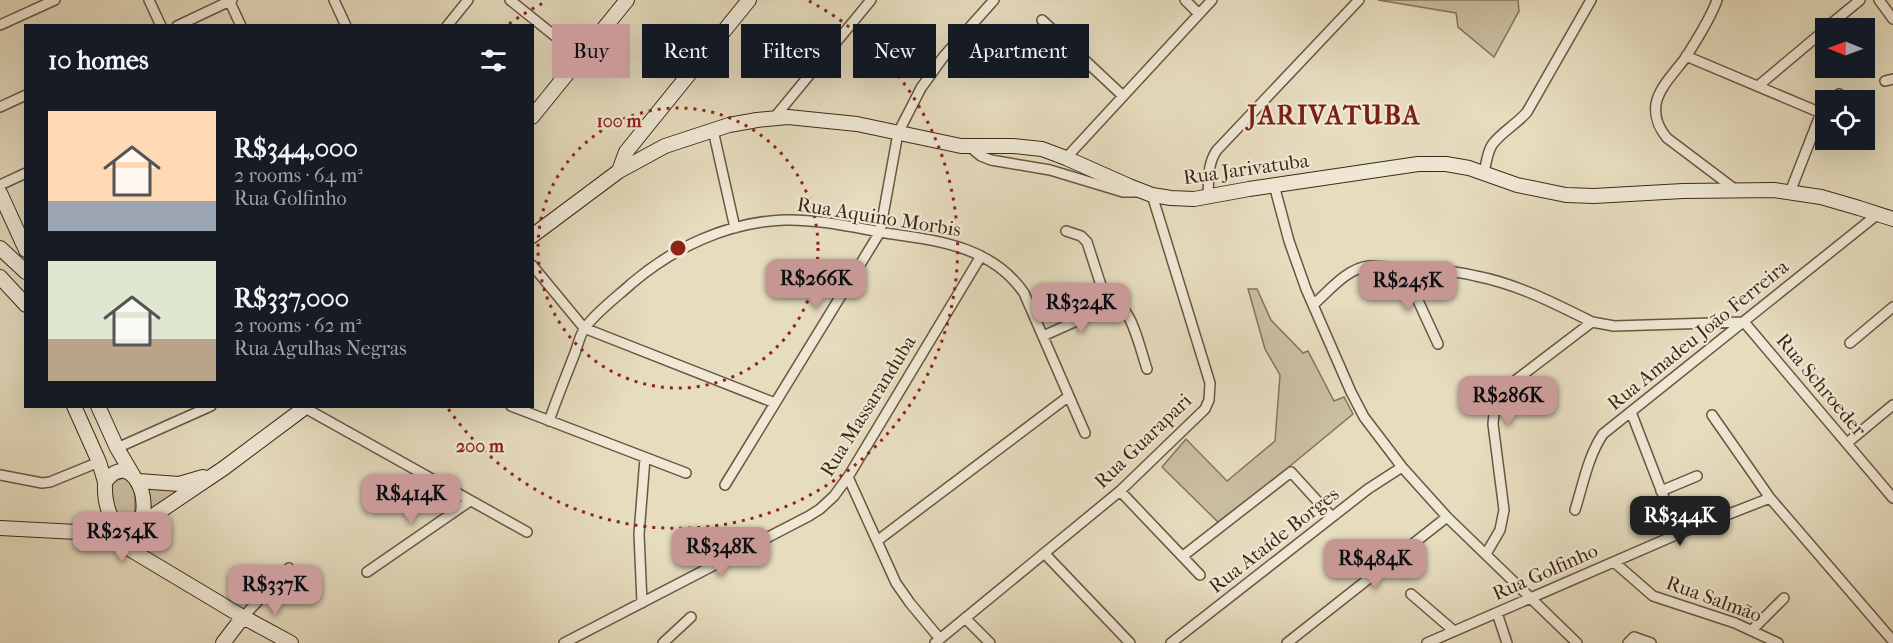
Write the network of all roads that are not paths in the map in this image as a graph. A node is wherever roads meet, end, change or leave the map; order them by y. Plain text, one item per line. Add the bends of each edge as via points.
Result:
1 (55, 0) edge
2 (149, 0) edge
3 (230, 0) edge
4 (334, 0) edge
5 (468, 0) edge
6 (510, 0) edge
7 (627, 0) edge
8 (749, 0) edge
9 (871, 0) edge
10 (994, 0) edge
11 (1185, 0) edge
12 (1212, 0) edge
13 (1359, 0) edge
14 (1591, 0) edge
15 (1718, 0) edge
16 (1860, 0) edge
17 (1879, 0) edge
18 (1199, 14) junction
19 (1839, 18) edge
20 (1893, 19) edge
21 (1042, 20) dead end
22 (160, 24) edge
23 (181, 24) edge
24 (240, 24) edge
25 (345, 24) edge
26 (449, 24) edge
27 (608, 24) edge
28 (0, 25) edge
29 (552, 34) edge
30 (1815, 38) edge
31 (1686, 56) junction
32 (564, 78) edge
33 (1758, 86) junction
34 (24, 96) edge
35 (1123, 96) junction
36 (0, 107) edge
37 (1815, 107) edge
38 (534, 115) edge
39 (774, 118) junction
40 (714, 130) junction
41 (1815, 130) edge
42 (898, 133) junction
43 (970, 147) junction
44 (1066, 158) junction
45 (619, 171) junction
46 (1484, 173) junction
47 (24, 174) edge
48 (0, 185) edge
49 (1274, 185) junction
50 (1736, 190) junction
51 (1790, 192) junction
52 (0, 193) edge
53 (1148, 193) junction
54 (1208, 196) junction
55 (1878, 214) junction
56 (1893, 219) edge
57 (735, 228) junction
58 (1066, 231) dead end
59 (880, 232) junction
60 (534, 235) edge
61 (24, 246) edge
62 (0, 248) edge
63 (981, 256) junction
64 (534, 267) edge
65 (1403, 268) junction
66 (24, 270) edge
67 (0, 277) edge
68 (24, 303) edge
69 (1313, 305) junction
70 (1108, 307) junction
71 (1893, 307) edge
72 (1592, 322) junction
73 (1744, 322) junction
74 (584, 328) junction
75 (1043, 336) junction
76 (1850, 343) dead end
77 (1438, 344) dead end
78 (1147, 369) dead end
79 (1069, 396) junction
80 (775, 404) junction
81 (1893, 405) edge
82 (75, 408) edge
83 (99, 408) edge
84 (207, 408) edge
85 (305, 408) edge
86 (308, 408) edge
87 (516, 408) edge
88 (1631, 412) junction
89 (1712, 415) dead end
90 (549, 421) junction
91 (1085, 433) dead end
92 (1847, 443) junction
93 (117, 448) junction
94 (645, 458) junction
95 (99, 462) junction
96 (1402, 467) junction
97 (224, 468) junction
98 (686, 473) dead end
99 (0, 475) edge
100 (1697, 476) dead end
101 (848, 477) junction
102 (136, 478) junction
103 (105, 482) junction
104 (725, 484) dead end
105 (1120, 491) junction
106 (1661, 491) junction
107 (1770, 498) junction
108 (1893, 498) edge
109 (470, 501) junction
110 (1575, 510) dead end
111 (1332, 517) junction
112 (1447, 517) junction
113 (124, 525) junction
114 (0, 528) edge
115 (526, 532) dead end
116 (1678, 534) junction
117 (101, 536) junction
118 (877, 541) junction
119 (131, 550) junction
120 (1046, 554) junction
121 (1486, 554) junction
122 (1183, 556) junction
123 (1614, 562) junction
124 (155, 564) junction
125 (289, 568) dead end
126 (367, 572) dead end
127 (1200, 575) dead end
128 (1411, 594) dead end
129 (1784, 598) dead end
130 (1530, 599) junction
131 (642, 603) junction
132 (1497, 613) junction
133 (243, 617) junction
134 (691, 617) dead end
135 (965, 618) junction
136 (1752, 630) junction
137 (1454, 631) junction
138 (938, 641) edge
139 (1893, 641) edge
140 (223, 643) edge
141 (291, 643) edge
142 (564, 643) edge
143 (663, 643) edge
144 (990, 643) edge
145 (1130, 643) edge
146 (1171, 643) edge
147 (1287, 643) edge
148 (1426, 643) edge
149 (1507, 643) edge
150 (1577, 643) edge
151 (1628, 643) edge
152 (1651, 643) edge
153 (1778, 643) edge

1 - 28 street
2 - 22 street
3 - 23 street
3 - 24 street
4 - 25 street
5 - 26 street
6 - 29 street
7 - 27 main road
8 - 45 main road via 626,152
9 - 39 street
10 - 42 street via 932,72
11 - 18 street
12 - 18 street
13 - 54 street via 1217,150 1209,165
14 - 46 street via 1527,112 1491,147
15 - 31 street
16 - 19 street
17 - 20 street
18 - 35 street
21 - 35 street
30 - 33 street
31 - 33 street
31 - 50 street via 1660,93 1656,120 1677,148
32 - 38 main road
33 - 37 street
34 - 36 street
35 - 44 street
39 - 40 main road, Rua Jarivatuba
39 - 42 main road, Rua Jarivatuba via 828,120
40 - 45 main road, Rua Jarivatuba via 665,146
40 - 57 street
41 - 51 street
42 - 43 main road, Rua Jarivatuba
42 - 59 street
43 - 44 main road, Rua Jarivatuba via 1028,147
43 - 53 street via 991,160 1050,170 1123,192
44 - 53 main road, Rua Jarivatuba
45 - 60 main road, Rua Jarivatuba
46 - 49 main road, Rua Jarivatuba via 1457,165 1425,164
46 - 50 main road, Rua Jarivatuba via 1523,187 1578,196
47 - 48 street
49 - 54 main road, Rua Jarivatuba
49 - 69 street via 1289,241
50 - 51 main road, Rua Jarivatuba
51 - 55 main road, Rua Jarivatuba
52 - 61 main road
53 - 54 main road, Rua Jarivatuba via 1184,199
53 - 105 street, Rua Guarapari via 1211,390 1200,415
55 - 56 main road, Rua Jarivatuba
55 - 73 street, Rua Amadeu João Ferreira
57 - 59 street, Rua Aquino Morbis via 795,220
57 - 74 street, Rua Aquino Morbis via 682,248 655,264
58 - 70 street via 1087,242
59 - 63 street, Rua Aquino Morbis via 945,243
59 - 80 street
62 - 66 main road
63 - 75 street, Rua Aquino Morbis via 1018,285
63 - 101 street, Rua Massaranduba
64 - 74 street
65 - 69 street via 1356,269
65 - 72 street via 1494,280
65 - 77 street
67 - 68 main road
69 - 96 street via 1357,404
70 - 75 street
70 - 78 street via 1121,308 1127,315
71 - 76 street
72 - 73 street via 1614,326
72 - 121 street via 1508,386 1495,404 1493,424 1504,510 1500,530
73 - 88 street, Rua Amadeu João Ferreira
73 - 92 street, Rua Schroeder
74 - 80 street
74 - 90 street, Rua Aquino Morbis
75 - 79 street, Rua Aquino Morbis
79 - 91 street, Rua Aquino Morbis
79 - 118 street
80 - 104 street
81 - 92 street
82 - 95 main road
83 - 93 main road
84 - 93 street
85 - 97 main road
86 - 109 street
87 - 90 street
88 - 106 street
88 - 110 street, Rua Amadeu João Ferreira via 1597,443
89 - 107 street
90 - 94 street
92 - 108 street, Rua Schroeder
93 - 102 main road
94 - 98 street
94 - 131 street via 639,534
95 - 99 street via 50,482
95 - 103 main road
96 - 111 street, Rua Ataíde Borges
96 - 112 street
97 - 102 main road via 179,484
97 - 113 main road
100 - 106 street
101 - 118 street
101 - 131 street, Rua Massaranduba via 834,496 809,516
102 - 103 main road via 123,471 114,472
102 - 113 main road via 142,490 144,513
103 - 113 main road via 104,494
105 - 120 street, Rua Guarapari
105 - 122 street
106 - 116 street
107 - 116 street, Rua Golfinho
107 - 139 street
109 - 115 street
109 - 126 street
111 - 122 street via 1291,472
111 - 146 street, Rua Ataíde Borges
112 - 121 street
112 - 147 street
113 - 117 main road
113 - 117 main road via 101,523
113 - 119 main road
113 - 124 main road
114 - 117 main road
116 - 123 street, Rua Golfinho
117 - 119 main road
118 - 138 street via 902,592
119 - 124 main road
120 - 135 street, Rua Guarapari
120 - 145 street
121 - 130 street
122 - 127 street
123 - 130 street, Rua Golfinho
123 - 136 street, Rua Salmão via 1653,596
124 - 133 main road
125 - 133 street
128 - 137 street
129 - 136 street
130 - 132 street, Rua Golfinho
130 - 150 street
131 - 142 street, Rua Massaranduba
132 - 137 street, Rua Golfinho
132 - 149 street
133 - 140 main road
133 - 141 main road
134 - 143 street
135 - 138 street, Rua Guarapari
135 - 144 street
136 - 153 street, Rua Salmão
137 - 148 street, Rua Golfinho
151 - 152 street via 1634,637

